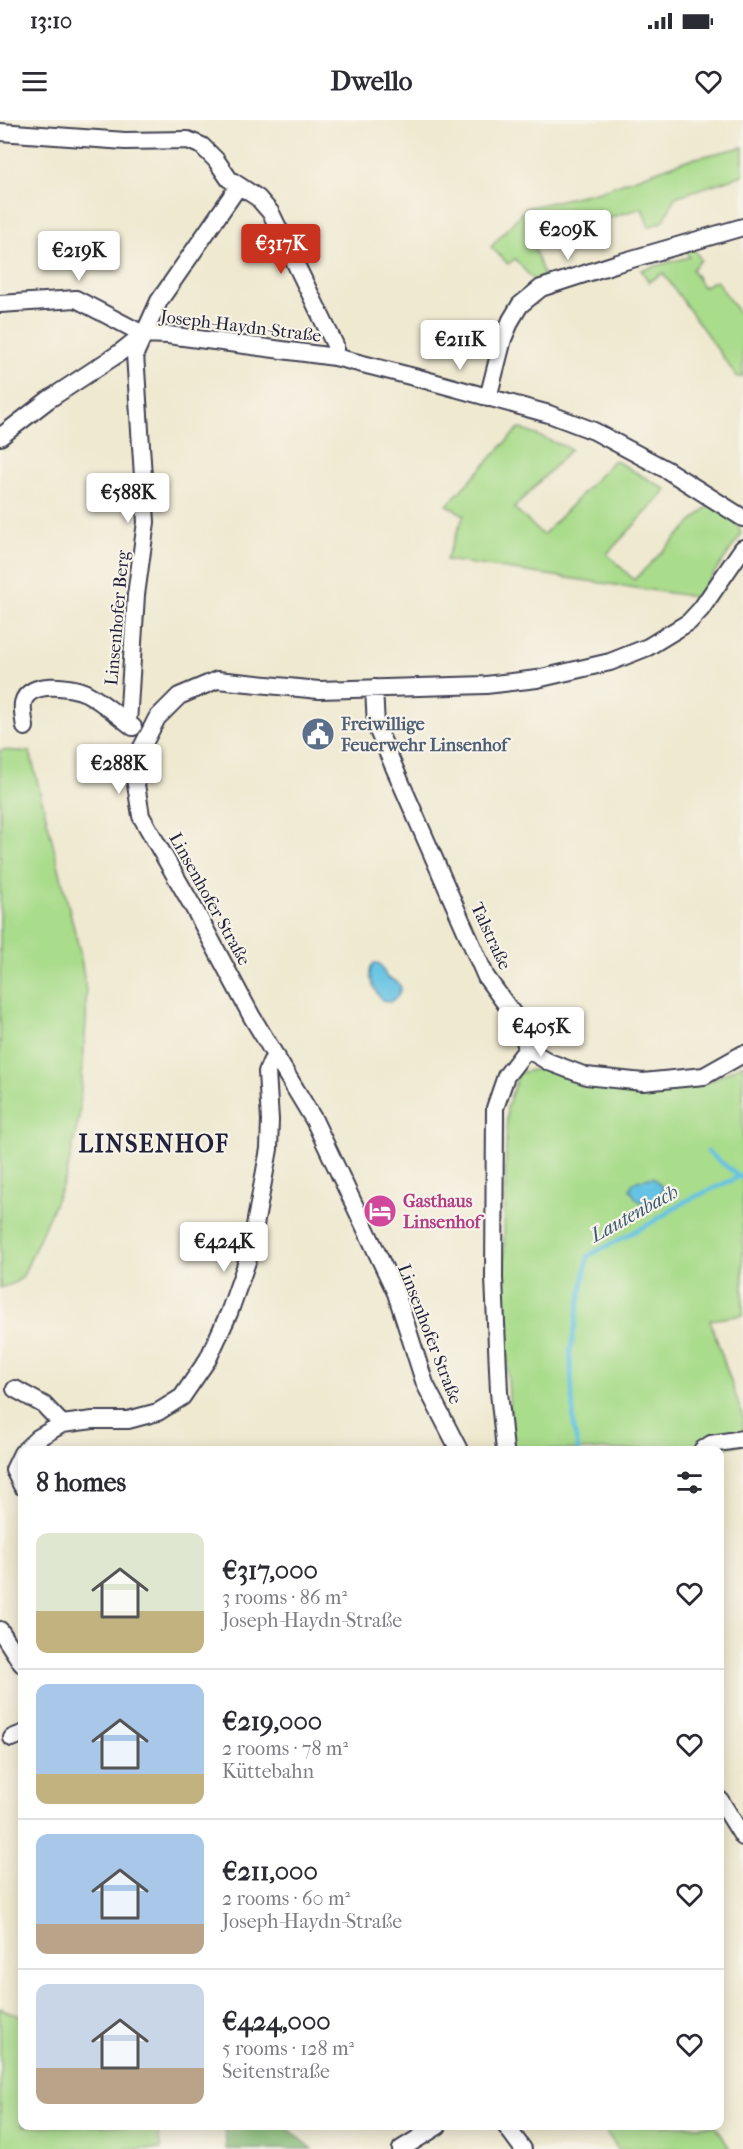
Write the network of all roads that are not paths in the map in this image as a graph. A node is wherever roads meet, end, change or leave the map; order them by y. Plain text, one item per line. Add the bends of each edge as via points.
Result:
1 (0, 132) edge
2 (238, 187) junction
3 (743, 227) edge
4 (0, 304) edge
5 (142, 334) junction
6 (335, 357) junction
7 (488, 398) junction
8 (0, 437) edge
9 (743, 518) edge
10 (743, 548) edge
11 (374, 688) junction
12 (128, 723) junction
13 (25, 727) dead end
14 (146, 736) junction
15 (526, 1048) junction
16 (743, 1054) edge
17 (277, 1057) junction
18 (15, 1389) dead end
19 (62, 1424) junction
20 (743, 1439) edge
21 (30, 1446) edge
22 (457, 1446) edge
23 (505, 1446) edge
24 (708, 1446) edge
25 (18, 1457) edge
26 (7, 1469) edge
27 (18, 1481) edge
28 (0, 1630) edge
29 (18, 1659) edge
30 (724, 1806) edge
31 (743, 1837) edge
32 (432, 2130) edge
33 (509, 2130) edge
34 (401, 2149) edge
35 (523, 2149) edge

1 - 2 street, Joseph-Haydn-Straße via 125,141 188,140 202,146
2 - 5 street via 159,301
2 - 6 street, Joseph-Haydn-Straße via 258,198 271,213 335,345
3 - 7 street via 541,288 520,305 511,320
4 - 5 street via 76,299
5 - 6 street, Joseph-Haydn-Straße
5 - 8 street
5 - 12 street, Linsenhofer Berg via 135,354 146,522 136,595
6 - 7 street, Joseph-Haydn-Straße
7 - 9 street, Joseph-Haydn-Straße via 594,430
10 - 11 street, Linsenhofer Straße via 689,622 648,647 620,658 537,679 486,685
11 - 14 street, Linsenhofer Straße via 319,690 217,680 179,696
11 - 15 street, Talstraße via 376,726 486,977 521,1025
12 - 13 street, Linsenhofer Berg via 86,693 64,686 29,693 23,702
12 - 14 street, Linsenhofer Berg
14 - 17 street, Linsenhofer Straße via 134,772 141,816
15 - 16 street via 586,1076 643,1082 704,1076
15 - 23 street via 506,1076 495,1108 494,1278
17 - 19 street via 267,1071 269,1149 250,1253 208,1359 182,1397 158,1412 128,1420
17 - 22 street, Linsenhofer Straße via 314,1120 396,1293 425,1384
18 - 19 street via 44,1405
19 - 21 street
20 - 24 street
25 - 26 street
26 - 27 street
28 - 29 street
30 - 31 street
32 - 34 street
33 - 35 street

